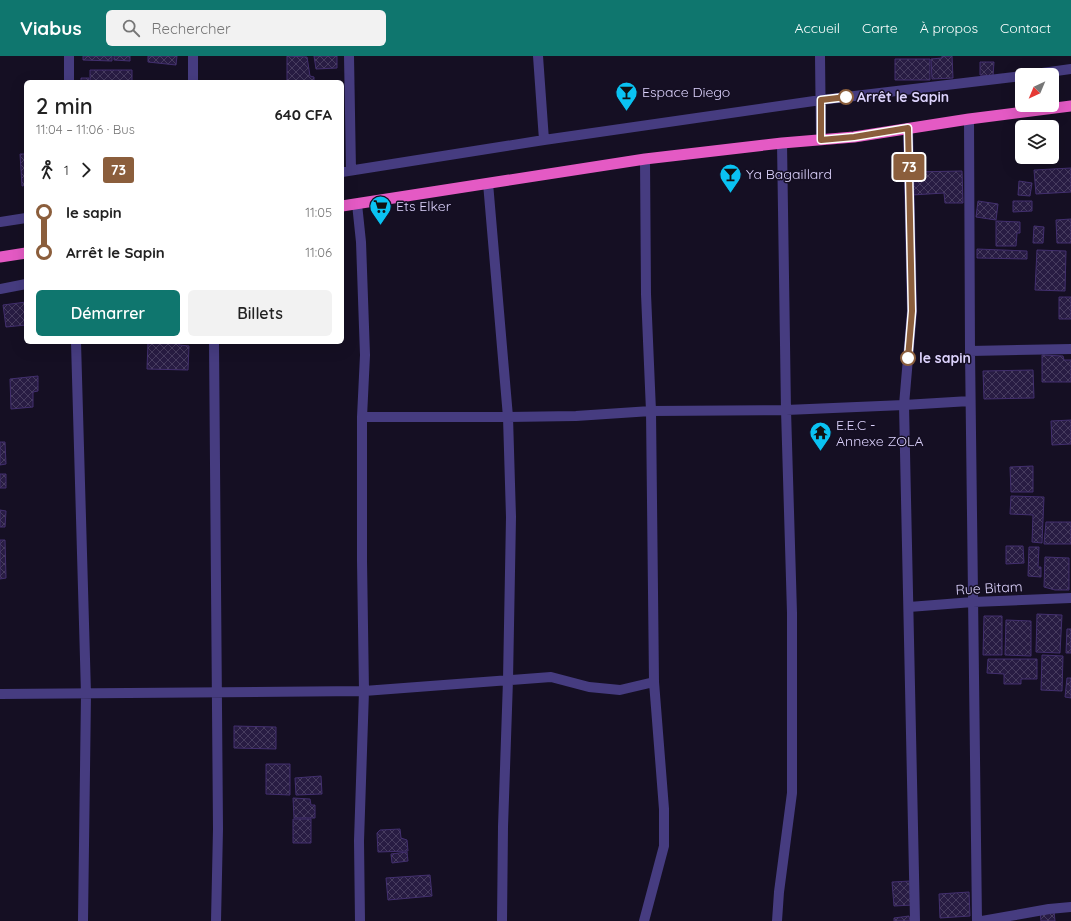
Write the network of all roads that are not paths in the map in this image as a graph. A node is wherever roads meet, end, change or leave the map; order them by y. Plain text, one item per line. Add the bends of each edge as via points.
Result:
1 (70, 56) edge
2 (193, 56) edge
3 (349, 56) edge
4 (538, 56) edge
5 (820, 56) edge
6 (1071, 69) edge
7 (1059, 71) edge
8 (1015, 77) edge
9 (69, 80) edge
10 (193, 80) edge
11 (821, 100) junction
12 (1071, 106) edge
13 (969, 119) junction
14 (908, 128) junction
15 (544, 140) junction
16 (821, 140) junction
17 (782, 143) junction
18 (645, 159) junction
19 (347, 171) edge
20 (488, 184) junction
21 (357, 204) junction
22 (344, 206) edge
23 (24, 218) edge
24 (0, 222) edge
25 (24, 253) edge
26 (0, 257) edge
27 (24, 284) edge
28 (0, 288) edge
29 (76, 344) edge
30 (214, 344) edge
31 (1071, 349) edge
32 (970, 351) junction
33 (970, 400) junction
34 (904, 405) junction
35 (786, 410) junction
36 (651, 411) junction
37 (508, 417) junction
38 (362, 418) junction
39 (1071, 598) edge
40 (973, 602) junction
41 (909, 606) junction
42 (508, 680) junction
43 (654, 682) junction
44 (364, 691) junction
45 (216, 692) junction
46 (0, 694) edge
47 (86, 694) junction
48 (1071, 907) edge
49 (83, 921) edge
50 (216, 921) edge
51 (360, 921) edge
52 (502, 921) edge
53 (644, 921) edge
54 (777, 921) edge
55 (915, 921) edge
56 (978, 921) edge
57 (982, 921) edge

1 - 9 street
2 - 10 street
3 - 19 street
4 - 15 street
5 - 11 street
6 - 7 street
8 - 11 street
11 - 15 street
11 - 16 street
12 - 13 highway
13 - 14 highway
13 - 32 street
14 - 16 highway
14 - 34 street via 912,311
15 - 19 street
16 - 17 highway
17 - 18 highway
17 - 35 street
18 - 20 highway
18 - 36 street via 646,294
20 - 21 highway
20 - 37 street
21 - 22 highway
21 - 38 street via 365,355
23 - 24 street
25 - 26 highway
27 - 28 street
29 - 47 street
30 - 45 street
31 - 32 street
32 - 33 street
33 - 34 street
33 - 40 street
34 - 35 street
34 - 41 street
35 - 36 street
35 - 54 street via 792,613 792,793
36 - 37 street
36 - 43 street
37 - 38 street
37 - 42 street via 511,517
38 - 44 street
39 - 40 street, Rue Bitam
40 - 41 street, Rue Bitam
40 - 56 street
41 - 55 street
42 - 43 street via 551,677 589,687 620,690
42 - 44 street
42 - 52 street
43 - 53 street via 664,809 664,846
44 - 45 street
44 - 51 street via 359,841
45 - 47 street
45 - 50 street
46 - 47 street
47 - 49 street
48 - 57 street

